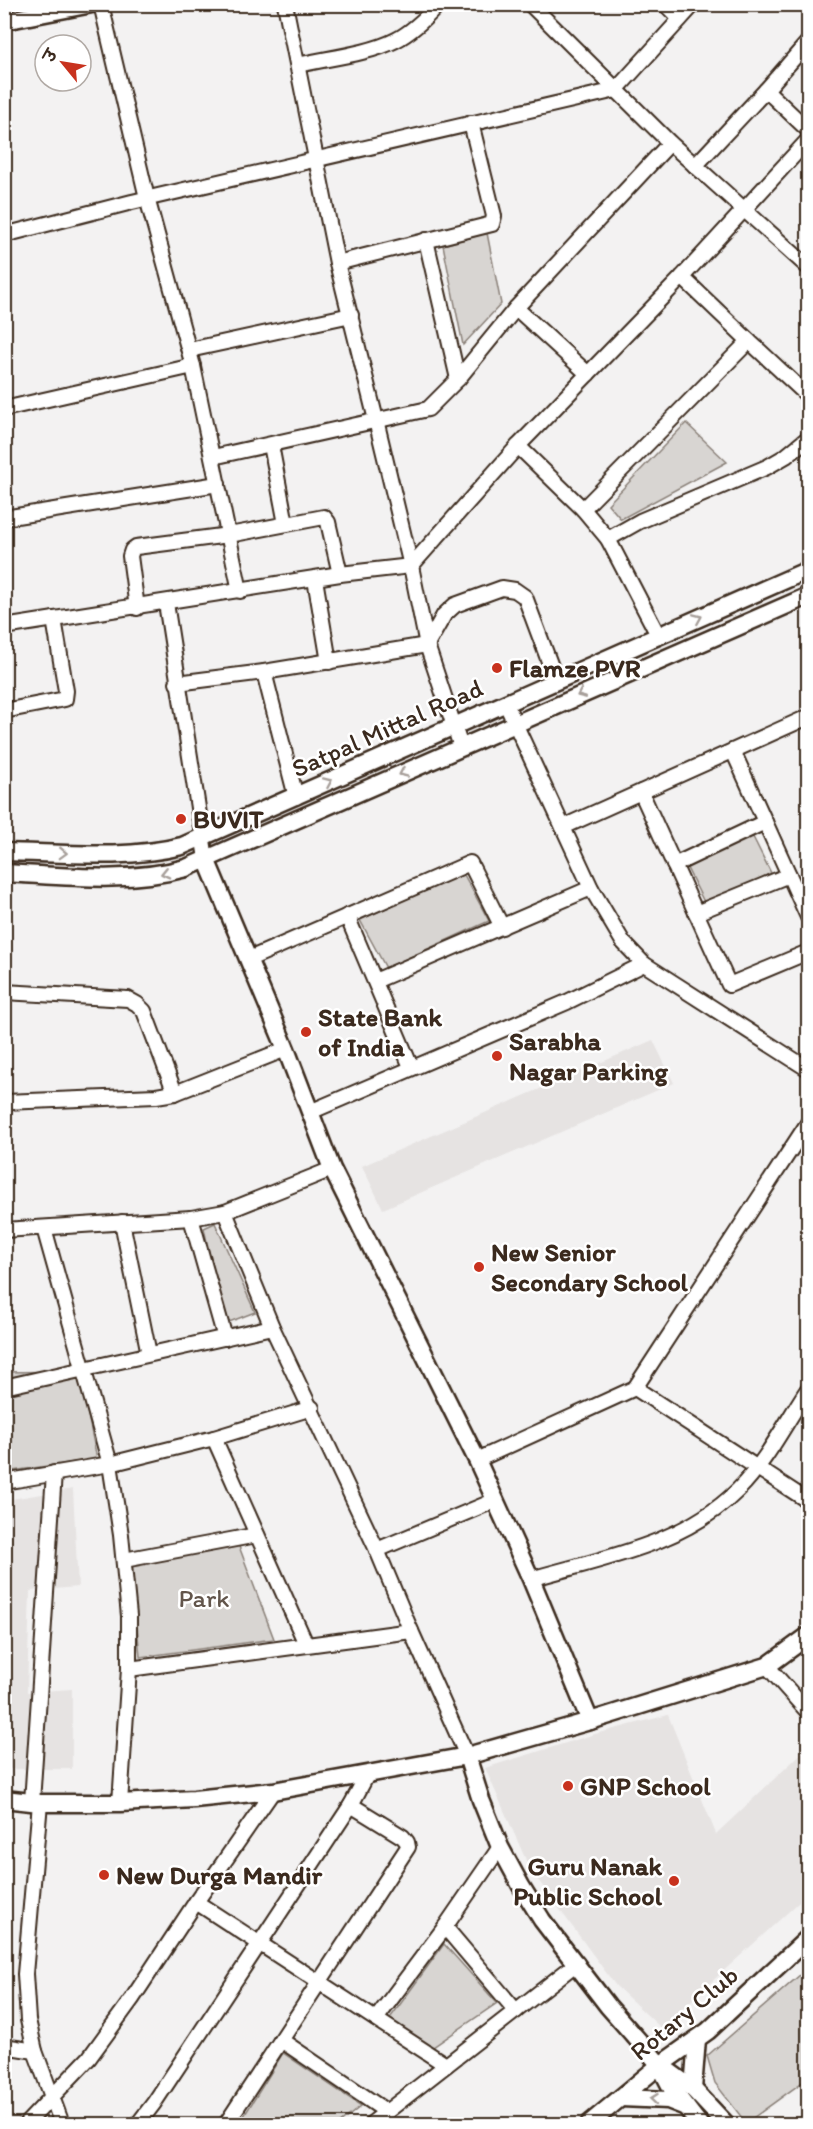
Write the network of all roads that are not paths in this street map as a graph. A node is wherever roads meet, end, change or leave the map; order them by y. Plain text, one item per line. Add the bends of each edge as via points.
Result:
1 (92, 4) edge
2 (101, 4) edge
3 (285, 4) edge
4 (439, 4) edge
5 (530, 4) edge
6 (665, 4) edge
7 (694, 4) edge
8 (680, 19) junction
9 (4, 21) edge
10 (808, 42) edge
11 (298, 65) junction
12 (616, 90) junction
13 (766, 90) junction
14 (471, 123) junction
15 (808, 130) edge
16 (808, 140) edge
17 (670, 143) junction
18 (317, 159) junction
19 (696, 166) junction
20 (147, 198) junction
21 (745, 211) junction
22 (4, 235) edge
23 (426, 240) junction
24 (337, 262) junction
25 (808, 267) edge
26 (682, 277) junction
27 (516, 308) junction
28 (351, 315) junction
29 (749, 341) junction
30 (189, 350) junction
31 (193, 366) junction
32 (588, 374) junction
33 (458, 379) junction
34 (808, 396) edge
35 (4, 409) edge
36 (376, 420) junction
37 (808, 438) edge
38 (271, 445) junction
39 (518, 446) junction
40 (213, 457) junction
41 (218, 484) junction
42 (583, 509) junction
43 (4, 518) edge
44 (286, 524) junction
45 (229, 535) junction
46 (608, 538) junction
47 (411, 566) junction
48 (808, 570) edge
49 (340, 574) junction
50 (315, 579) junction
51 (240, 591) junction
52 (808, 596) edge
53 (166, 603) junction
54 (137, 608) junction
55 (54, 619) junction
56 (4, 627) edge
57 (658, 635) junction
58 (427, 645) junction
59 (329, 662) junction
60 (264, 672) junction
61 (556, 680) junction
62 (177, 682) junction
63 (506, 704) junction
64 (4, 711) edge
65 (515, 723) junction
66 (807, 723) edge
67 (454, 726) junction
68 (461, 747) junction
69 (733, 751) junction
70 (641, 792) junction
71 (296, 796) junction
72 (765, 822) junction
73 (563, 827) junction
74 (202, 838) junction
75 (4, 852) edge
76 (206, 859) junction
77 (674, 865) junction
78 (4, 873) edge
79 (789, 875) junction
80 (591, 888) junction
81 (696, 914) junction
82 (347, 916) junction
83 (808, 917) edge
84 (502, 927) junction
85 (808, 952) edge
86 (249, 959) junction
87 (644, 964) junction
88 (375, 981) junction
89 (4, 992) edge
90 (286, 1049) junction
91 (411, 1067) junction
92 (808, 1069) edge
93 (175, 1093) junction
94 (4, 1102) edge
95 (310, 1112) junction
96 (808, 1123) edge
97 (332, 1169) junction
98 (225, 1212) junction
99 (191, 1218) junction
100 (122, 1222) junction
101 (44, 1228) junction
102 (4, 1230) edge
103 (272, 1328) junction
104 (225, 1338) junction
105 (149, 1354) junction
106 (83, 1371) junction
107 (4, 1387) edge
108 (635, 1388) junction
109 (808, 1389) edge
110 (312, 1408) junction
111 (214, 1438) junction
112 (477, 1460) junction
113 (110, 1464) junction
114 (757, 1467) junction
115 (54, 1473) junction
116 (4, 1482) edge
117 (496, 1500) junction
118 (808, 1501) edge
119 (257, 1535) junction
120 (377, 1550) junction
121 (124, 1560) junction
122 (531, 1579) junction
123 (411, 1631) junction
124 (808, 1636) edge
125 (306, 1644) junction
126 (767, 1666) junction
127 (129, 1669) junction
128 (808, 1712) edge
129 (591, 1721) junction
130 (467, 1756) junction
131 (367, 1775) junction
132 (273, 1791) junction
133 (4, 1799) edge
134 (36, 1803) junction
135 (120, 1803) junction
136 (351, 1804) junction
137 (500, 1847) junction
138 (196, 1902) junction
139 (445, 1927) junction
140 (808, 1938) edge
141 (259, 1943) junction
142 (577, 1963) junction
143 (319, 1982) junction
144 (516, 2011) junction
145 (376, 2019) junction
146 (698, 2039) junction
147 (280, 2040) junction
148 (4, 2046) edge
149 (35, 2051) junction
150 (446, 2065) junction
151 (660, 2065) junction
152 (693, 2089) junction
153 (621, 2098) junction
154 (51, 2099) junction
155 (686, 2107) junction
156 (387, 2112) junction
157 (26, 2124) edge
158 (62, 2124) edge
159 (138, 2124) edge
160 (226, 2124) edge
161 (371, 2124) edge
162 (589, 2124) edge
163 (699, 2124) edge
164 (726, 2124) edge

1 - 9 street
2 - 20 street
3 - 11 street
4 - 11 street via 397,40
5 - 12 street
6 - 8 street
7 - 8 street
8 - 12 street
10 - 13 street
11 - 18 street
12 - 14 street
12 - 17 street
13 - 15 street
13 - 19 street
14 - 18 street
14 - 23 street via 494,220 489,225
16 - 21 street
17 - 19 street
17 - 27 street
18 - 20 street
18 - 24 street
19 - 21 street
20 - 22 street
20 - 30 street
21 - 25 street
21 - 26 street
23 - 24 street
23 - 33 street
24 - 28 street
26 - 29 street
26 - 32 street
27 - 32 street
27 - 33 street
28 - 30 street
28 - 36 street
29 - 34 street
29 - 42 street
30 - 31 street
31 - 35 street
31 - 40 street
32 - 39 street
33 - 36 street via 428,409
36 - 38 street
36 - 47 street
37 - 46 street via 767,467
38 - 40 street
38 - 44 street
39 - 42 street
39 - 47 street
40 - 41 street
41 - 43 street
41 - 45 street
42 - 46 street
44 - 45 street
44 - 49 street via 327,519
45 - 51 street
45 - 54 street via 132,550
46 - 57 street
47 - 49 street
47 - 58 street
57 -> 48 street, Satpal Mittal Road
49 - 50 street
50 - 51 street
50 - 59 street
51 - 53 street
52 -> 65 street, Satpal Mittal Road
53 - 54 street
53 - 62 street
54 - 55 street
55 - 56 street
55 - 64 street via 65,699
57 - 61 street, Satpal Mittal Road
58 - 59 street
58 - 61 street via 444,615 455,605 502,588 515,590 525,597
58 - 67 street
59 - 60 street
60 - 62 street
60 - 71 street
61 - 63 street, Satpal Mittal Road
62 - 74 street
63 - 65 street
63 - 67 street, Satpal Mittal Road
65 - 68 street, Satpal Mittal Road
65 - 73 street
66 - 69 street
67 - 68 street
71 -> 67 street, Satpal Mittal Road
68 -> 76 street, Satpal Mittal Road
69 - 70 street
69 - 72 street
70 - 73 street
70 - 77 street
71 - 74 street, Satpal Mittal Road
72 - 77 street
72 - 79 street
73 - 80 street
75 -> 74 street, Satpal Mittal Road via 139,854
74 - 76 street
76 -> 78 street, Satpal Mittal Road via 151,876
76 - 86 street
77 - 81 street
79 - 81 street
79 - 83 street
80 - 84 street
80 - 87 street via 623,942
81 - 85 street via 729,985
82 - 84 street via 470,863
82 - 86 street
82 - 88 street
84 - 88 street
86 - 90 street
87 - 91 street via 567,1002
87 - 92 street
88 - 91 street
89 - 93 street via 128,999 137,1004 144,1011
90 - 93 street
90 - 95 street
91 - 95 street
93 - 94 street
95 - 97 street
96 - 108 street
97 - 98 street
97 - 112 street
98 - 99 street
98 - 103 street
99 - 100 street
99 - 104 street
100 - 101 street
100 - 105 street
101 - 102 street
101 - 106 street
103 - 104 street
103 - 110 street
104 - 105 street
105 - 106 street
106 - 107 street
106 - 113 street
108 - 112 street
108 - 114 street
109 - 114 street
110 - 111 street
110 - 120 street
111 - 113 street
111 - 119 street
112 - 117 street
113 - 115 street
113 - 121 street
114 - 118 street
114 - 122 street via 715,1510 665,1539
115 - 116 street
115 - 134 street
117 - 120 street
117 - 122 street
119 - 121 street
119 - 125 street
120 - 123 street
121 - 127 street
122 - 129 street
123 - 125 street
123 - 130 street
124 - 126 street
125 - 127 street
126 - 128 street
126 - 129 street
127 - 135 street
129 - 130 street
130 - 131 street
130 - 137 street
131 - 132 street
131 - 136 street
132 - 135 street
132 - 138 street
133 - 134 street
134 - 135 street
134 - 149 street via 25,1974
136 - 141 street
136 - 143 street via 403,1838 408,1847
137 - 139 street
137 - 142 street via 542,1920
138 - 141 street
138 - 154 street via 132,2000 89,2058
139 - 144 street
139 - 145 street
140 - 146 street, Rotary Club
141 - 143 street
141 - 159 street
142 - 144 street
142 - 151 street via 608,2006
143 - 145 street
143 - 147 street
144 - 150 street
145 - 150 street
146 - 151 street, Rotary Club
146 - 152 street
147 - 156 street
147 - 160 street
148 - 149 street
149 - 154 street
150 - 156 street
151 - 152 street
151 - 153 street, Rotary Club
151 - 155 street
152 - 164 street
155 -> 153 street via 660,2099
153 - 162 street, Rotary Club
154 - 157 street
154 - 158 street
155 - 163 street
156 - 161 street

